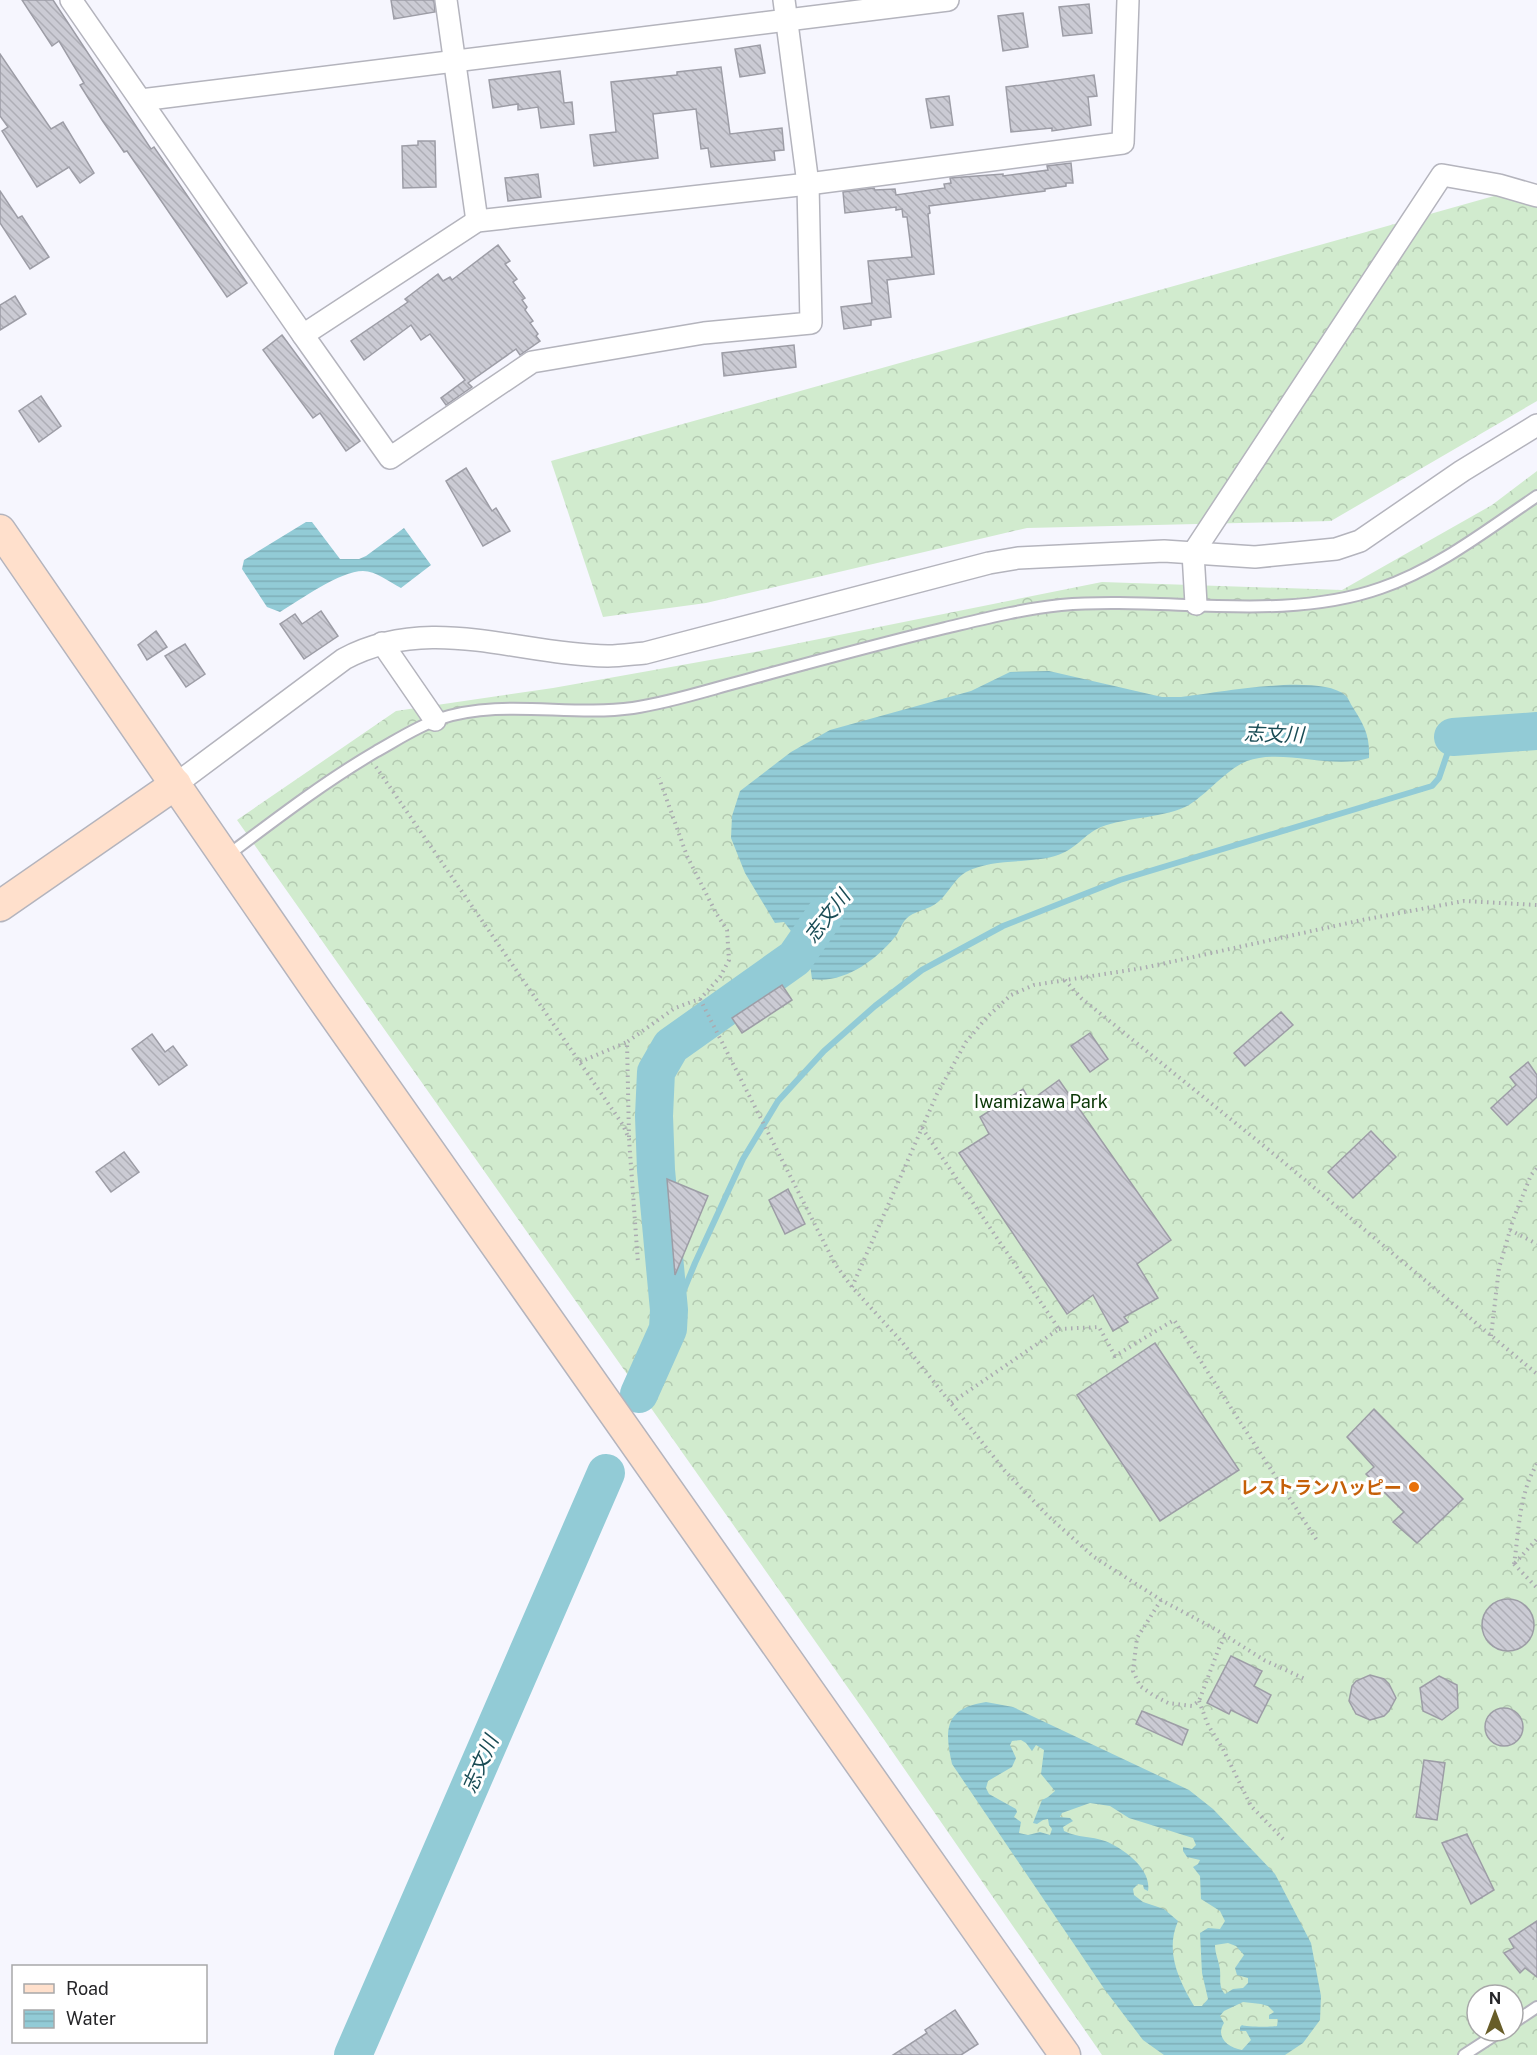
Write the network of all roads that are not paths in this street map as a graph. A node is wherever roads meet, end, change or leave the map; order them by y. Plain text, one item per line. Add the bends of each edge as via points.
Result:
1 (71, 0) edge
2 (446, 0) edge
3 (948, 0) edge
4 (1128, 0) edge
5 (785, 10) edge
6 (454, 62) junction
7 (141, 100) junction
8 (808, 184) junction
9 (1537, 196) edge
10 (477, 221) junction
11 (303, 335) junction
12 (1537, 425) edge
13 (1537, 496) edge
14 (0, 530) edge
15 (1193, 553) junction
16 (1196, 604) junction
17 (382, 643) junction
18 (435, 720) junction
19 (176, 784) junction
20 (225, 857) junction
21 (0, 906) edge
22 (1482, 2043) edge
23 (1065, 2055) edge
24 (1464, 2055) edge

1 - 7 street
2 - 6 street
3 - 5 street
4 - 8 street via 1123,143
5 - 6 street
5 - 8 street
6 - 7 street
6 - 10 street
7 - 11 street
8 - 10 street
8 - 11 street via 812,323 704,333 532,362 390,458
9 - 15 street via 1442,174
10 - 11 street
12 - 15 street via 1360,541 1336,549 1255,557
13 - 16 lane via 1473,540 1383,588 1349,598 1276,606
14 - 19 street
15 - 16 street
15 - 17 street via 1104,553 989,563 645,653 609,656 463,638
16 - 18 lane via 1049,607 897,639 633,708 502,709 458,713
17 - 18 street
17 - 19 street via 345,659
18 - 20 lane via 331,779
19 - 20 street
19 - 21 street
20 - 23 street
22 - 24 lane

